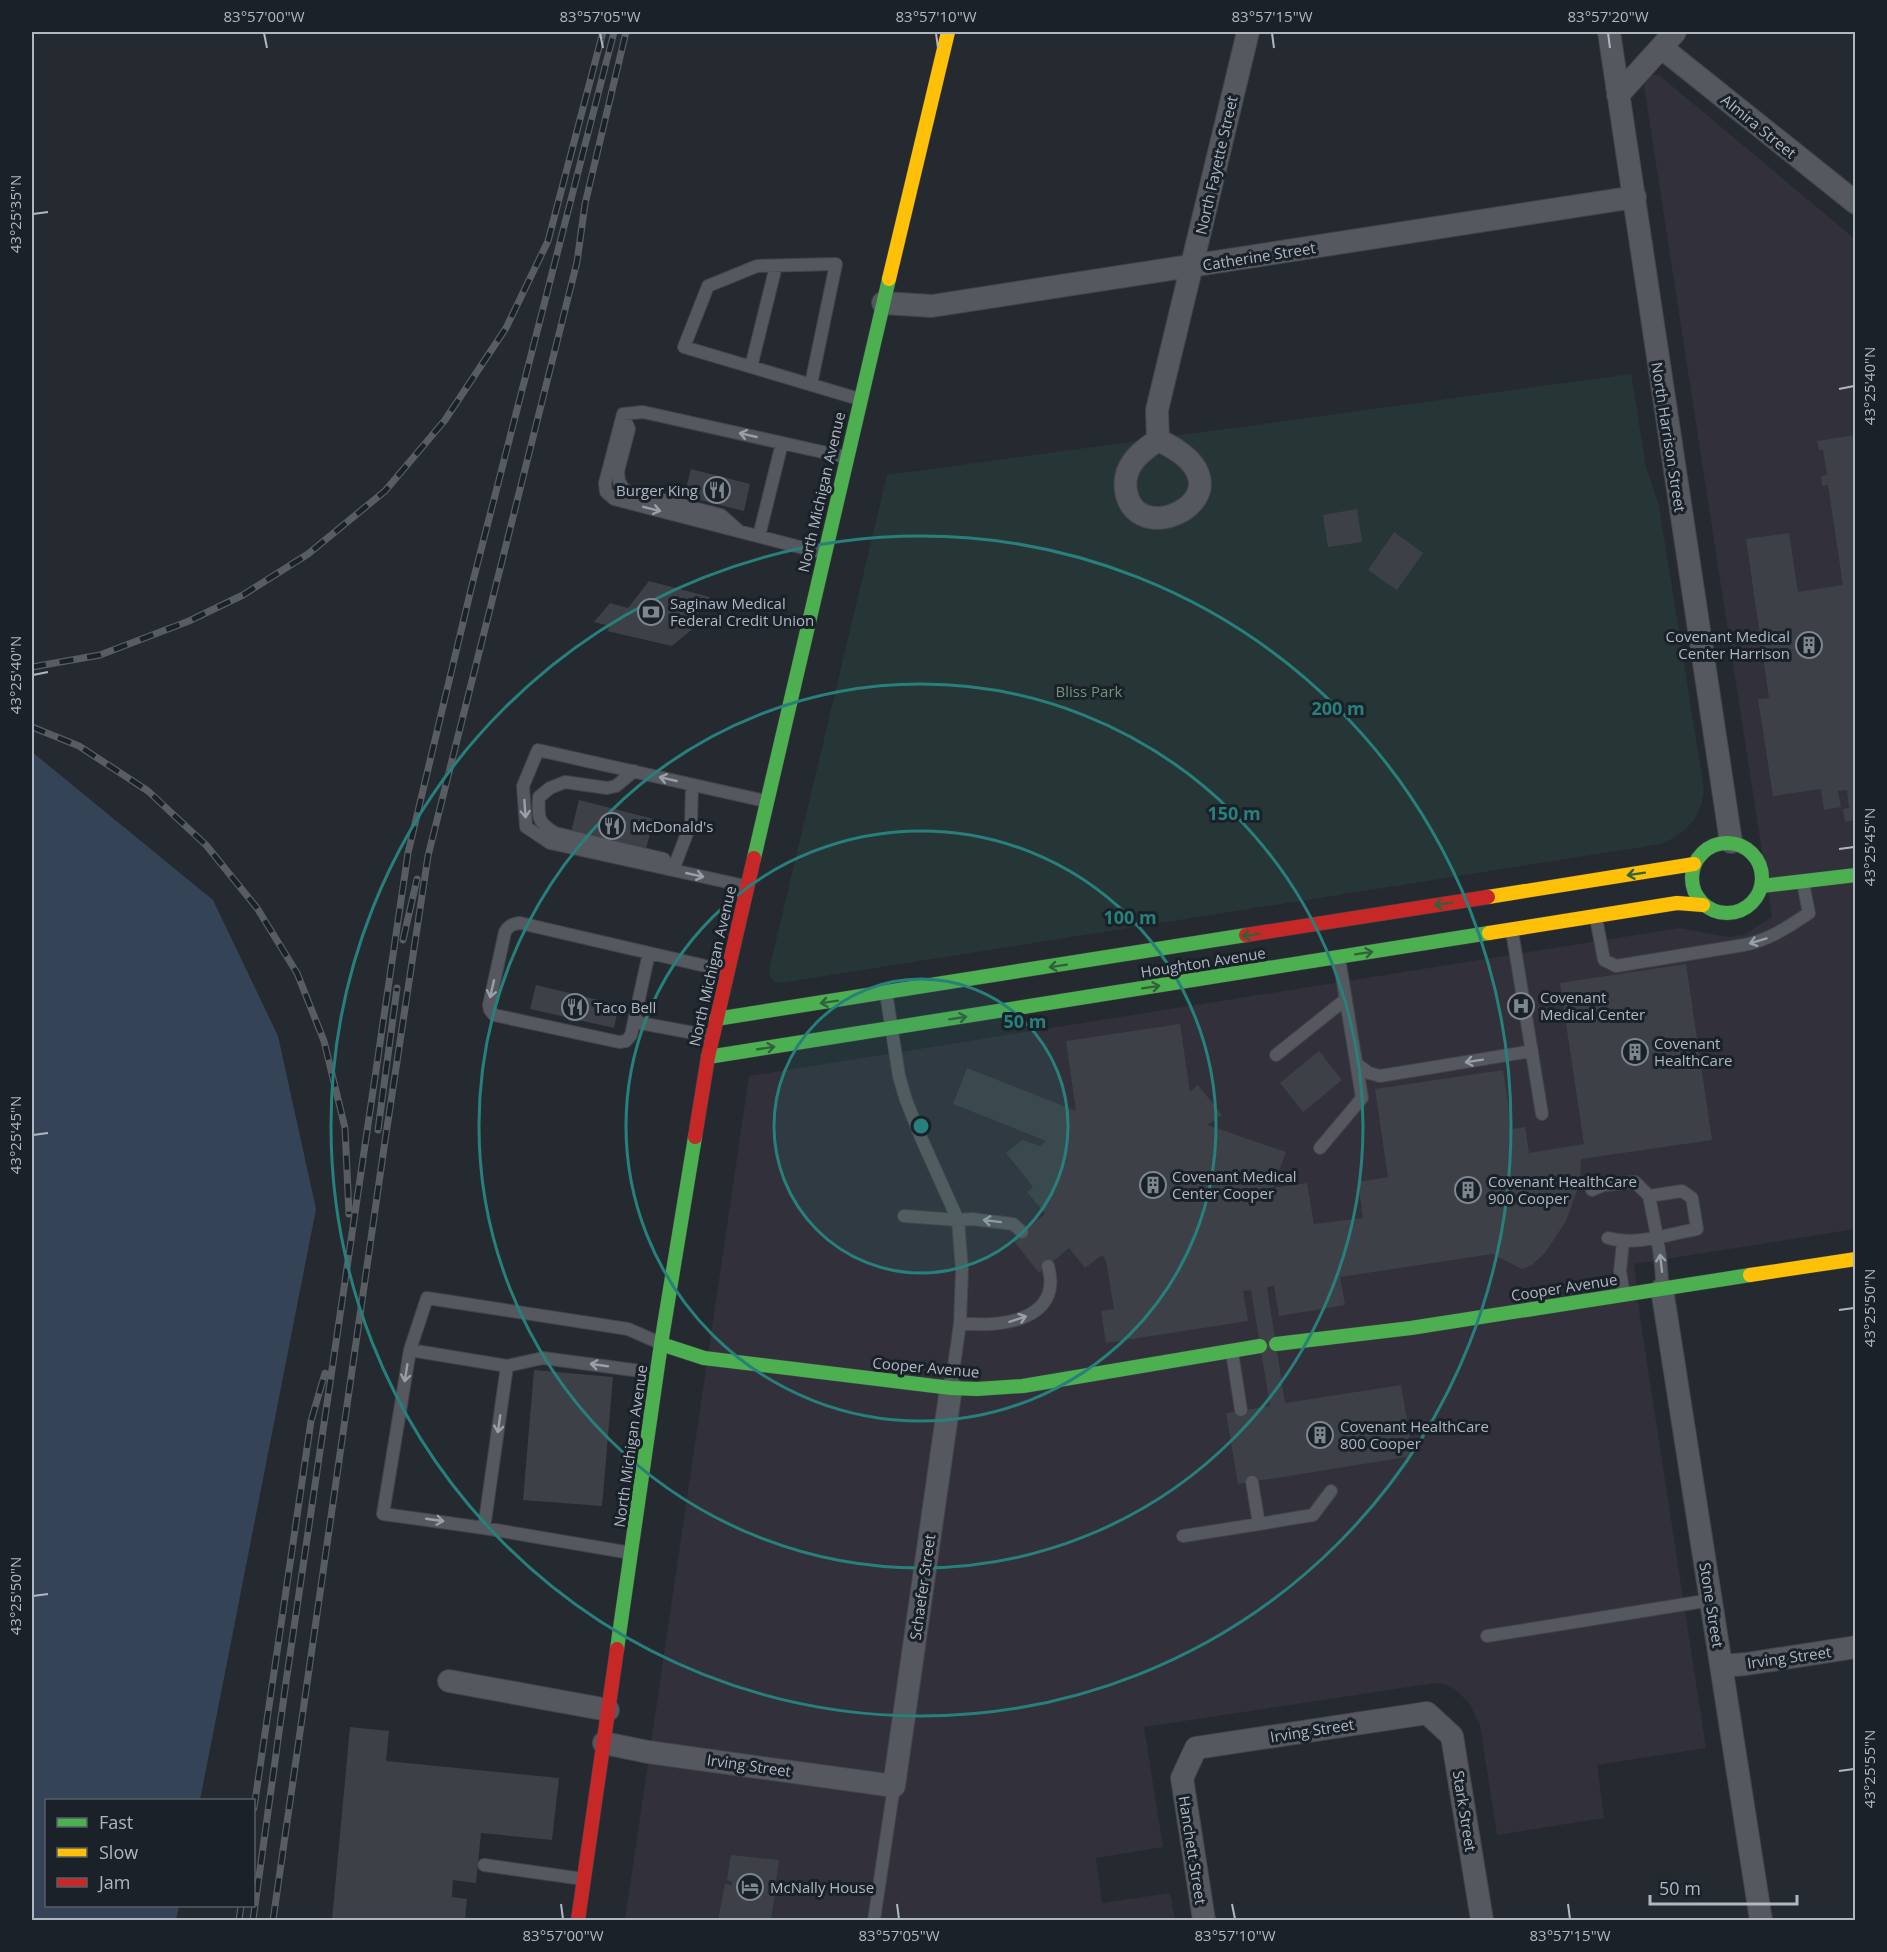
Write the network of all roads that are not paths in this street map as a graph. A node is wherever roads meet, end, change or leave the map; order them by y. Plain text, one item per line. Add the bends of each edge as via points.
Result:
1 (948, 32) edge
2 (1248, 32) edge
3 (1609, 32) edge
4 (1669, 40) edge
5 (1618, 95) junction
6 (1635, 197) junction
7 (1856, 203) edge
8 (776, 266) junction
9 (1193, 267) junction
10 (883, 303) junction
11 (751, 367) junction
12 (811, 384) junction
13 (860, 399) junction
14 (1158, 440) dead end
15 (782, 443) junction
16 (846, 457) junction
17 (759, 536) junction
18 (824, 553) junction
19 (634, 771) junction
20 (692, 785) junction
21 (766, 801) junction
22 (1731, 842) junction
23 (1694, 864) junction
24 (671, 870) junction
25 (1856, 875) edge
26 (1803, 882) junction
27 (747, 886) junction
28 (1762, 886) junction
29 (1703, 905) junction
30 (1596, 916) junction
31 (1512, 930) junction
32 (649, 953) junction
33 (1339, 957) junction
34 (727, 971) junction
35 (886, 993) junction
36 (1346, 999) junction
37 (716, 1019) junction
38 (635, 1022) junction
39 (891, 1029) junction
40 (712, 1036) junction
41 (1532, 1051) junction
42 (1276, 1055) dead end
43 (708, 1057) junction
44 (1357, 1064) junction
45 (1542, 1114) dead end
46 (1320, 1148) dead end
47 (1592, 1190) dead end
48 (1649, 1196) junction
49 (904, 1216) dead end
50 (958, 1220) junction
51 (1022, 1232) dead end
52 (1657, 1236) junction
53 (1608, 1238) dead end
54 (1623, 1242) junction
55 (1856, 1259) edge
56 (1048, 1266) dead end
57 (1662, 1289) junction
58 (1624, 1295) junction
59 (960, 1323) junction
60 (661, 1344) junction
61 (1276, 1344) dead end
62 (1260, 1346) dead end
63 (410, 1350) junction
64 (1232, 1351) junction
65 (507, 1366) junction
66 (657, 1373) junction
67 (951, 1388) junction
68 (1241, 1410) dead end
69 (1252, 1482) dead end
70 (1331, 1491) dead end
71 (1259, 1524) junction
72 (484, 1528) junction
73 (1183, 1536) dead end
74 (631, 1553) junction
75 (1711, 1600) junction
76 (1487, 1636) dead end
77 (1856, 1647) edge
78 (1722, 1666) junction
79 (448, 1682) dead end
80 (608, 1710) junction
81 (1427, 1713) joint
82 (604, 1743) junction
83 (1196, 1748) joint
84 (894, 1786) junction
85 (484, 1865) dead end
86 (584, 1879) junction
87 (578, 1920) edge
88 (874, 1920) edge
89 (1204, 1920) edge
90 (1482, 1920) edge
91 (1761, 1920) edge

1 - 10 street, North Michigan Avenue
2 - 9 street, North Fayette Street
3 - 5 street, North Harrison Street
4 - 5 street
4 - 7 street, Almira Street
5 - 6 street, North Harrison Street
6 - 9 street, Catherine Street
6 - 22 street, North Harrison Street
8 - 11 lane
8 - 11 lane via 757,266 708,286 684,347
8 - 12 lane via 836,264
9 - 10 street, Catherine Street via 932,306
9 - 14 street, North Fayette Street via 1157,411
10 - 13 street, North Michigan Avenue
11 - 12 lane
12 - 13 lane
13 - 16 street, North Michigan Avenue
15 - 16 lane
15 - 17 lane
15 -> 17 lane via 644,412 623,414 605,483 606,492 614,499
16 - 18 street, North Michigan Avenue
17 - 18 lane
18 - 21 street, North Michigan Avenue
20 -> 19 lane
19 - 24 lane via 607,788 565,782 550,788 539,797 538,817 555,833 664,860
19 -> 24 lane via 538,750 523,786 526,827 550,843
20 - 21 lane
20 - 24 lane via 691,823
21 - 27 street, North Michigan Avenue
22 - 23 street via 1714,845
22 - 28 street via 1751,852 1760,869
23 - 29 street via 1692,886
23 -> 35 street, Houghton Avenue
24 -> 27 lane
25 - 26 street
26 - 28 street
26 -> 30 lane via 1809,913 1760,941 1616,966 1604,960
27 - 34 street, North Michigan Avenue
28 - 29 street via 1755,900 1732,913 1717,912
29 - 30 street, Houghton Avenue via 1677,903
30 - 31 street, Houghton Avenue
33 -> 31 street, Houghton Avenue
31 - 41 lane
32 - 34 lane
32 - 38 lane
32 -> 38 lane via 520,923 511,925 505,932 489,1005 494,1015 619,1042 631,1035
33 - 36 lane
39 -> 33 street, Houghton Avenue
34 - 37 street, North Michigan Avenue
35 -> 37 street, Houghton Avenue
35 - 39 lane
36 - 42 lane
36 - 44 lane
37 - 40 street, North Michigan Avenue
38 - 40 lane
43 -> 39 street, Houghton Avenue
39 - 50 lane via 906,1100
40 - 43 street, North Michigan Avenue
41 -> 44 lane via 1380,1076
41 - 45 lane
43 - 60 street, North Michigan Avenue
44 - 46 lane via 1362,1098
47 - 48 lane via 1635,1182
48 - 52 lane
48 - 52 lane via 1682,1191 1692,1198 1697,1229
49 - 50 lane
51 -> 50 lane via 1013,1224
50 - 59 lane via 962,1270
52 - 54 lane
57 -> 52 lane
53 - 54 lane
54 - 58 lane via 1620,1271
55 - 57 street, Cooper Avenue
59 -> 56 lane via 982,1326 1014,1322 1033,1314 1049,1290
57 - 58 street, Cooper Avenue
57 - 75 street, Stone Street
58 - 61 street, Cooper Avenue
59 - 67 lane
60 - 63 lane via 628,1329 427,1298
60 - 66 street, North Michigan Avenue
60 - 67 street, Cooper Avenue via 704,1358
62 - 64 street, Cooper Avenue
63 - 65 lane
63 -> 72 lane via 383,1514
64 - 67 street, Cooper Avenue via 1023,1386
64 - 68 lane
66 -> 65 lane via 543,1358
65 -> 72 lane
66 - 74 street, North Michigan Avenue
67 - 84 street, Schaefer Street
69 - 71 lane
70 - 71 lane via 1313,1515
71 - 73 lane
72 - 74 lane
74 - 80 street, North Michigan Avenue
75 - 76 lane
75 - 78 street, Stone Street
77 - 78 street, Irving Street
78 - 91 street, Stone Street
79 - 80 street
80 - 82 street, North Michigan Avenue
81 - 83 street, Irving Street
81 - 90 street, Stark Street via 1452,1736
82 - 84 street, Irving Street
82 - 86 street, North Michigan Avenue
83 - 89 street, Hanchett Street via 1182,1778
84 - 88 lane
85 - 86 lane
86 - 87 street, North Michigan Avenue

